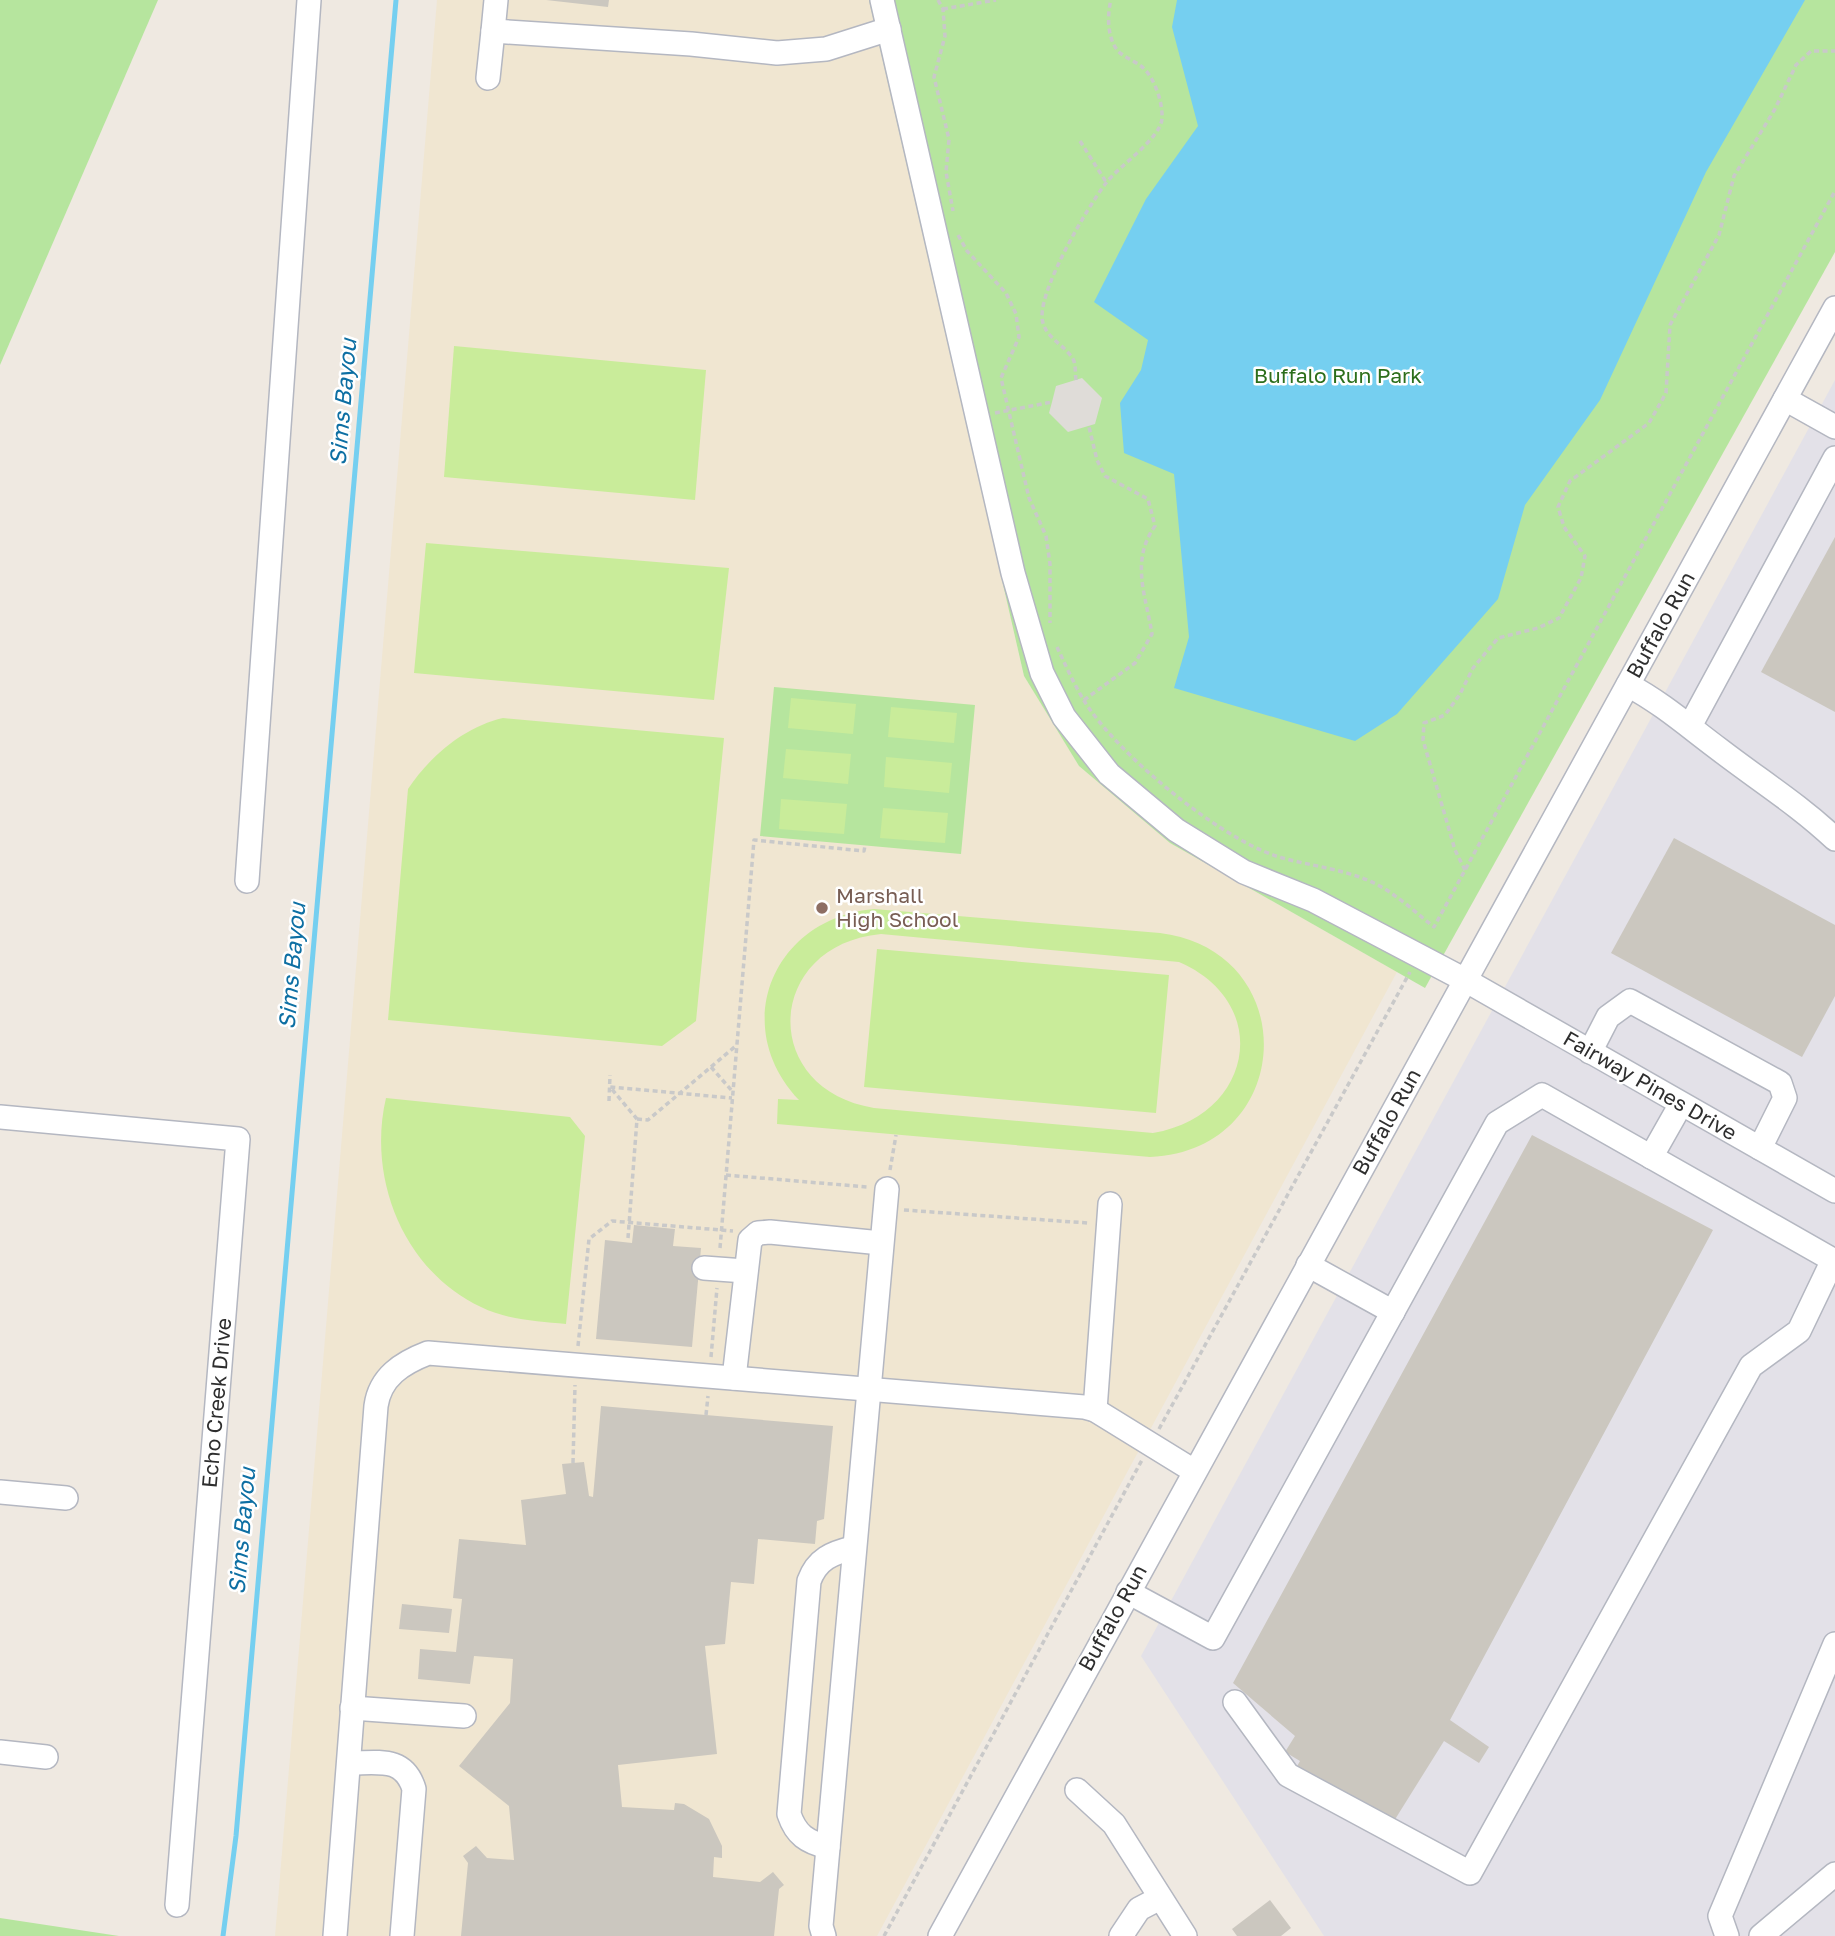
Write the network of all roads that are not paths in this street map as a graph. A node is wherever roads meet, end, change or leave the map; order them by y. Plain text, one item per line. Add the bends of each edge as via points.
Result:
1 (309, 0) edge
2 (496, 0) edge
3 (882, 0) edge
4 (889, 29) junction
5 (494, 31) junction
6 (488, 78) dead end
7 (1835, 308) edge
8 (1785, 398) junction
9 (1835, 427) edge
10 (1835, 458) edge
11 (1628, 685) junction
12 (1690, 726) junction
13 (1835, 839) edge
14 (247, 881) dead end
15 (1465, 981) junction
16 (1590, 1052) junction
17 (1681, 1104) junction
18 (0, 1117) edge
19 (1760, 1148) junction
20 (1651, 1157) junction
21 (1835, 1191) edge
22 (886, 1199) road end
23 (1109, 1214) road end
24 (881, 1243) junction
25 (1834, 1259) edge
26 (1308, 1265) junction
27 (711, 1268) road end
28 (746, 1271) junction
29 (1392, 1312) junction
30 (734, 1378) junction
31 (867, 1389) junction
32 (1095, 1410) junction
33 (1194, 1471) junction
34 (0, 1492) edge
35 (66, 1498) dead end
36 (853, 1548) junction
37 (1128, 1592) junction
38 (1835, 1644) edge
39 (1827, 1688) edge
40 (1236, 1702) dead end
41 (352, 1708) junction
42 (464, 1716) dead end
43 (0, 1752) edge
44 (46, 1757) dead end
45 (349, 1763) junction
46 (1077, 1790) dead end
47 (828, 1847) junction
48 (1835, 1874) edge
49 (1160, 1898) junction
50 (177, 1905) dead end
51 (335, 1936) edge
52 (402, 1936) edge
53 (824, 1936) edge
54 (940, 1936) edge
55 (1121, 1936) edge
56 (1185, 1936) edge
57 (1727, 1936) edge
58 (1761, 1936) edge

1 - 14 street
2 - 5 street
3 - 4 street, Fairway Pines Drive
4 - 5 street via 826,49 777,53
4 - 15 street, Fairway Pines Drive via 1013,573 1042,673 1064,717 1109,774 1176,830 1244,872 1313,900
5 - 6 street
7 - 8 street, Buffalo Run
8 - 9 street
8 - 11 street, Buffalo Run
10 - 12 street
11 - 12 street
11 - 15 street, Buffalo Run
12 - 13 street via 1804,810
15 - 16 street, Fairway Pines Drive
15 - 26 street, Buffalo Run
16 - 17 street, Fairway Pines Drive
16 - 19 street via 1608,1017 1630,1001 1780,1083 1785,1098
17 - 19 street, Fairway Pines Drive
17 - 20 street
18 - 50 street, Echo Creek Drive via 238,1139
19 - 21 street, Fairway Pines Drive
20 - 25 street
20 - 29 street via 1542,1095 1497,1123
22 - 24 street
23 - 32 street
24 - 28 street via 758,1233 750,1240
24 - 31 street
25 - 40 street via 1799,1331 1751,1366 1469,1874 1288,1774
26 - 29 street
26 - 33 street, Buffalo Run
27 - 28 street
28 - 30 street
29 - 37 street via 1213,1638
30 - 31 street
30 - 41 street via 428,1353 404,1363 382,1387 376,1406
31 - 32 street
31 - 36 street
32 - 33 street
33 - 37 street, Buffalo Run
34 - 35 street
36 - 47 street
36 - 47 street via 831,1553 813,1570 807,1595 789,1814 802,1836
37 - 54 street, Buffalo Run
38 - 39 street
39 - 57 street via 1720,1916
41 - 42 street
41 - 45 street
43 - 44 street
45 - 51 street
45 - 52 street via 403,1768 414,1789
46 - 49 street via 1114,1824
47 - 53 street
48 - 58 street
49 - 55 street via 1139,1909
49 - 56 street

